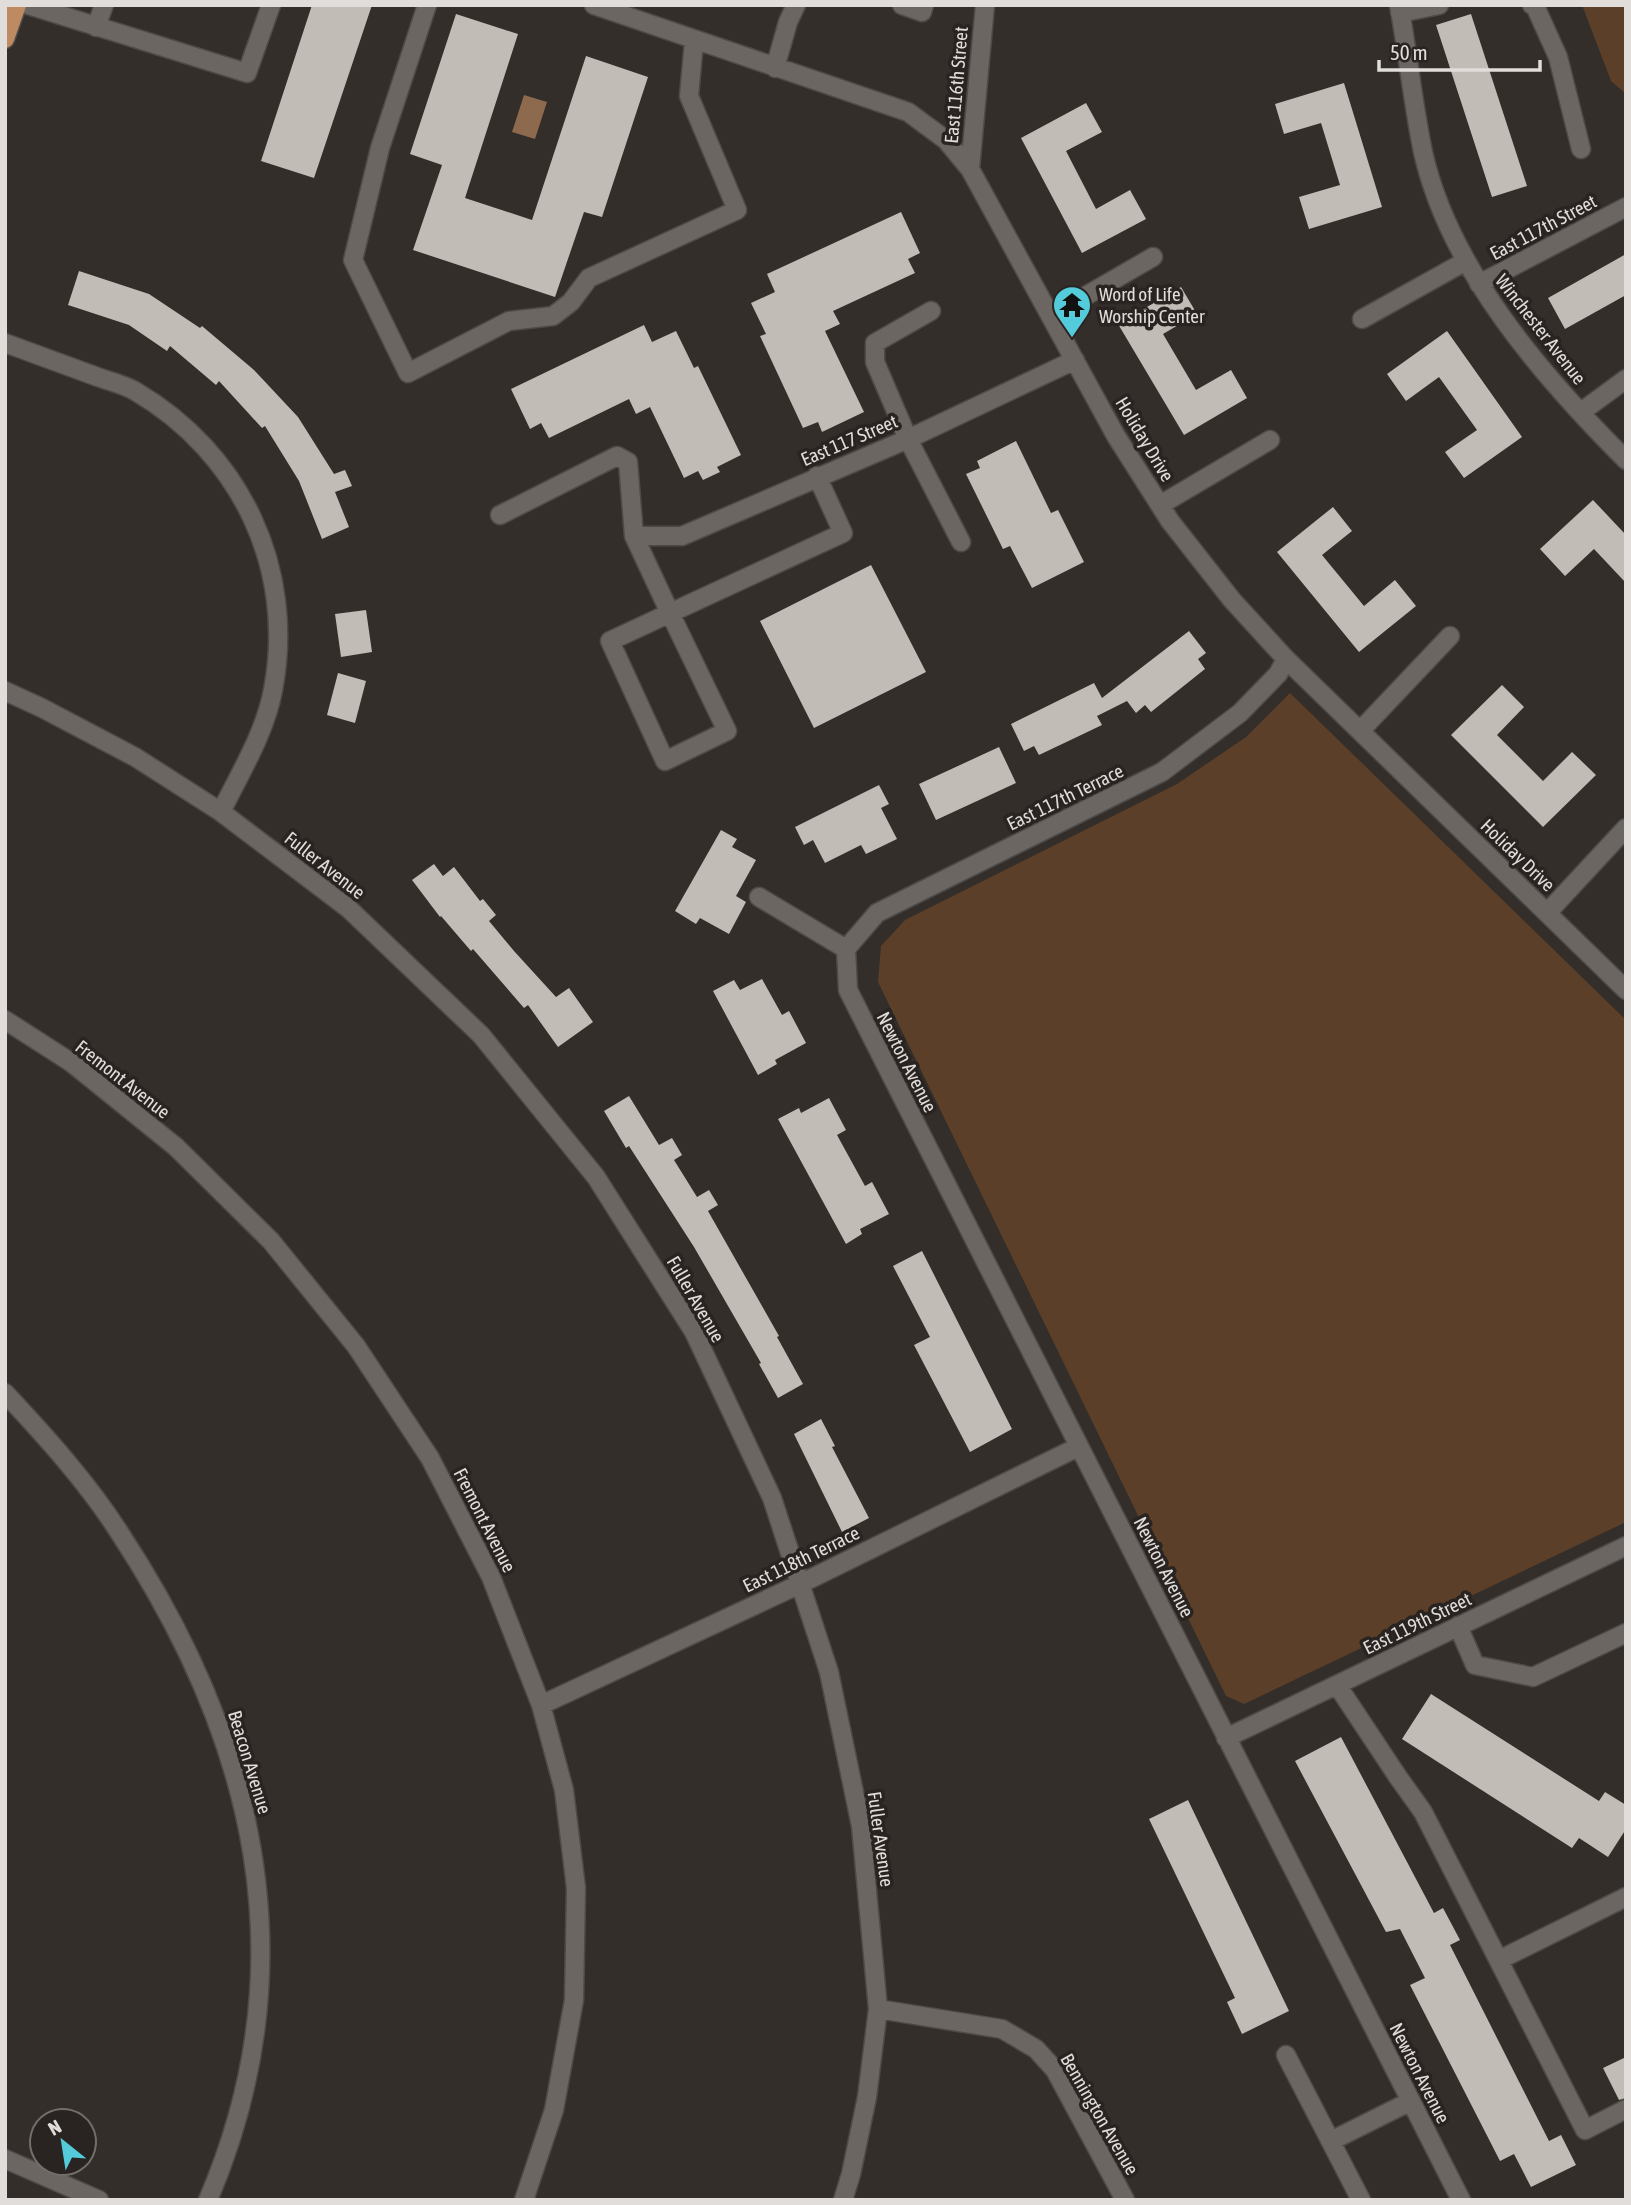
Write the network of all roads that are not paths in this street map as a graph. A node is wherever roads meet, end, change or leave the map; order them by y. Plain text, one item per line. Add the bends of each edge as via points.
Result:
1 (17, 5) edge
2 (28, 5) edge
3 (104, 5) edge
4 (271, 5) edge
5 (427, 5) edge
6 (594, 5) edge
7 (796, 5) edge
8 (902, 5) edge
9 (924, 5) edge
10 (985, 5) edge
11 (1438, 5) edge
12 (1532, 5) edge
13 (1399, 9) edge
14 (96, 27) junction
15 (5, 39) edge
16 (694, 41) junction
17 (775, 68) junction
18 (1581, 149) dead end
19 (970, 169) junction
20 (1626, 206) edge
21 (1153, 257) dead end
22 (1466, 261) junction
23 (1479, 284) junction
24 (931, 311) dead end
25 (1051, 316) junction
26 (1362, 319) dead end
27 (5, 343) edge
28 (1075, 360) junction
29 (1626, 379) edge
30 (1581, 412) junction
31 (908, 439) junction
32 (1270, 440) dead end
33 (1626, 460) edge
34 (817, 477) junction
35 (1160, 505) junction
36 (500, 515) dead end
37 (634, 536) junction
38 (961, 542) dead end
39 (670, 613) junction
40 (1450, 636) dead end
41 (1286, 659) junction
42 (5, 691) edge
43 (1360, 731) junction
44 (221, 812) junction
45 (1626, 828) edge
46 (759, 897) dead end
47 (1546, 913) junction
48 (846, 949) junction
49 (1626, 989) edge
50 (5, 1020) edge
51 (5, 1393) edge
52 (1078, 1447) junction
53 (1626, 1546) edge
54 (800, 1584) junction
55 (1458, 1626) junction
56 (1626, 1633) edge
57 (1337, 1685) junction
58 (541, 1705) junction
59 (1226, 1738) junction
60 (1626, 1897) edge
61 (1499, 1960) junction
62 (878, 2008) junction
63 (1286, 2055) dead end
64 (1410, 2101) junction
65 (1626, 2109) edge
66 (1331, 2141) junction
67 (5, 2159) edge
68 (99, 2200) edge
69 (208, 2200) edge
70 (524, 2200) edge
71 (843, 2200) edge
72 (1125, 2200) edge
73 (1361, 2200) edge
74 (1461, 2200) edge

1 - 15 main road
2 - 14 street
3 - 14 street
4 - 14 street via 247,74
5 - 16 street via 380,148 353,260 408,373 509,321 553,316 589,278 737,210 689,96
6 - 16 street, Holiday Drive
7 - 17 street
8 - 9 street via 922,12
10 - 19 street, East 116th Street
11 - 13 street
12 - 18 street via 1558,57
13 - 22 street, Winchester Avenue via 1424,154 1443,214
16 - 17 street, Holiday Drive
17 - 19 street, Holiday Drive via 908,112 946,140
19 - 25 street, Holiday Drive
20 - 23 street, East 117th Street
21 - 25 street
22 - 23 street, Winchester Avenue
22 - 26 street
23 - 30 street, Winchester Avenue
24 - 31 street via 875,343 874,362
25 - 28 street, Holiday Drive
27 - 44 street via 134,390 196,435 238,488 269,558 279,643 273,691 262,728
28 - 31 street, East 117 Street
28 - 35 street, Holiday Drive
29 - 30 street
30 - 33 street, Winchester Avenue
31 - 34 street, East 117 Street
31 - 38 street
32 - 35 street
34 - 37 street, East 117 Street via 682,536
34 - 39 street via 844,533
35 - 41 street, Holiday Drive via 1232,600
36 - 37 street via 617,456 628,463
37 - 39 street
39 - 39 street via 727,731 665,761 610,642
40 - 43 street
41 - 43 street, Holiday Drive
41 - 48 street, East 117th Terrace via 1278,674 1240,713 1162,772 877,913
42 - 44 street, Fuller Avenue via 135,757
43 - 47 street, Holiday Drive
44 - 54 street, Fuller Avenue via 348,908 481,1035 596,1177 694,1332 772,1498
45 - 47 street
46 - 48 street
47 - 49 street, Holiday Drive
48 - 52 street, Newton Avenue via 848,990
50 - 58 street, Fremont Avenue via 72,1063 176,1147 271,1241 356,1346 430,1458 491,1577
51 - 69 street, Beacon Avenue via 60,1453 119,1531 162,1602 210,1702 241,1794 254,1857 261,1932 259,2006 246,2091
52 - 54 street, East 118th Terrace
52 - 59 street, Newton Avenue
53 - 55 street, East 119th Street
54 - 58 street, East 118th Terrace
54 - 62 street, Fuller Avenue via 830,1672 861,1826
55 - 56 street via 1475,1665 1533,1677
55 - 57 street, East 119th Street
57 - 59 street, East 119th Street
57 - 61 street via 1423,1812
58 - 70 street, Fremont Avenue via 564,1790 576,1888 574,2000 554,2110
59 - 64 street, Newton Avenue
60 - 61 street
61 - 65 street via 1585,2130
62 - 71 street, Fuller Avenue via 867,2096
62 - 72 street, Bennington Avenue via 1002,2029 1036,2049 1055,2070
63 - 66 street
64 - 66 street
64 - 74 street, Newton Avenue
66 - 73 street
67 - 68 street

